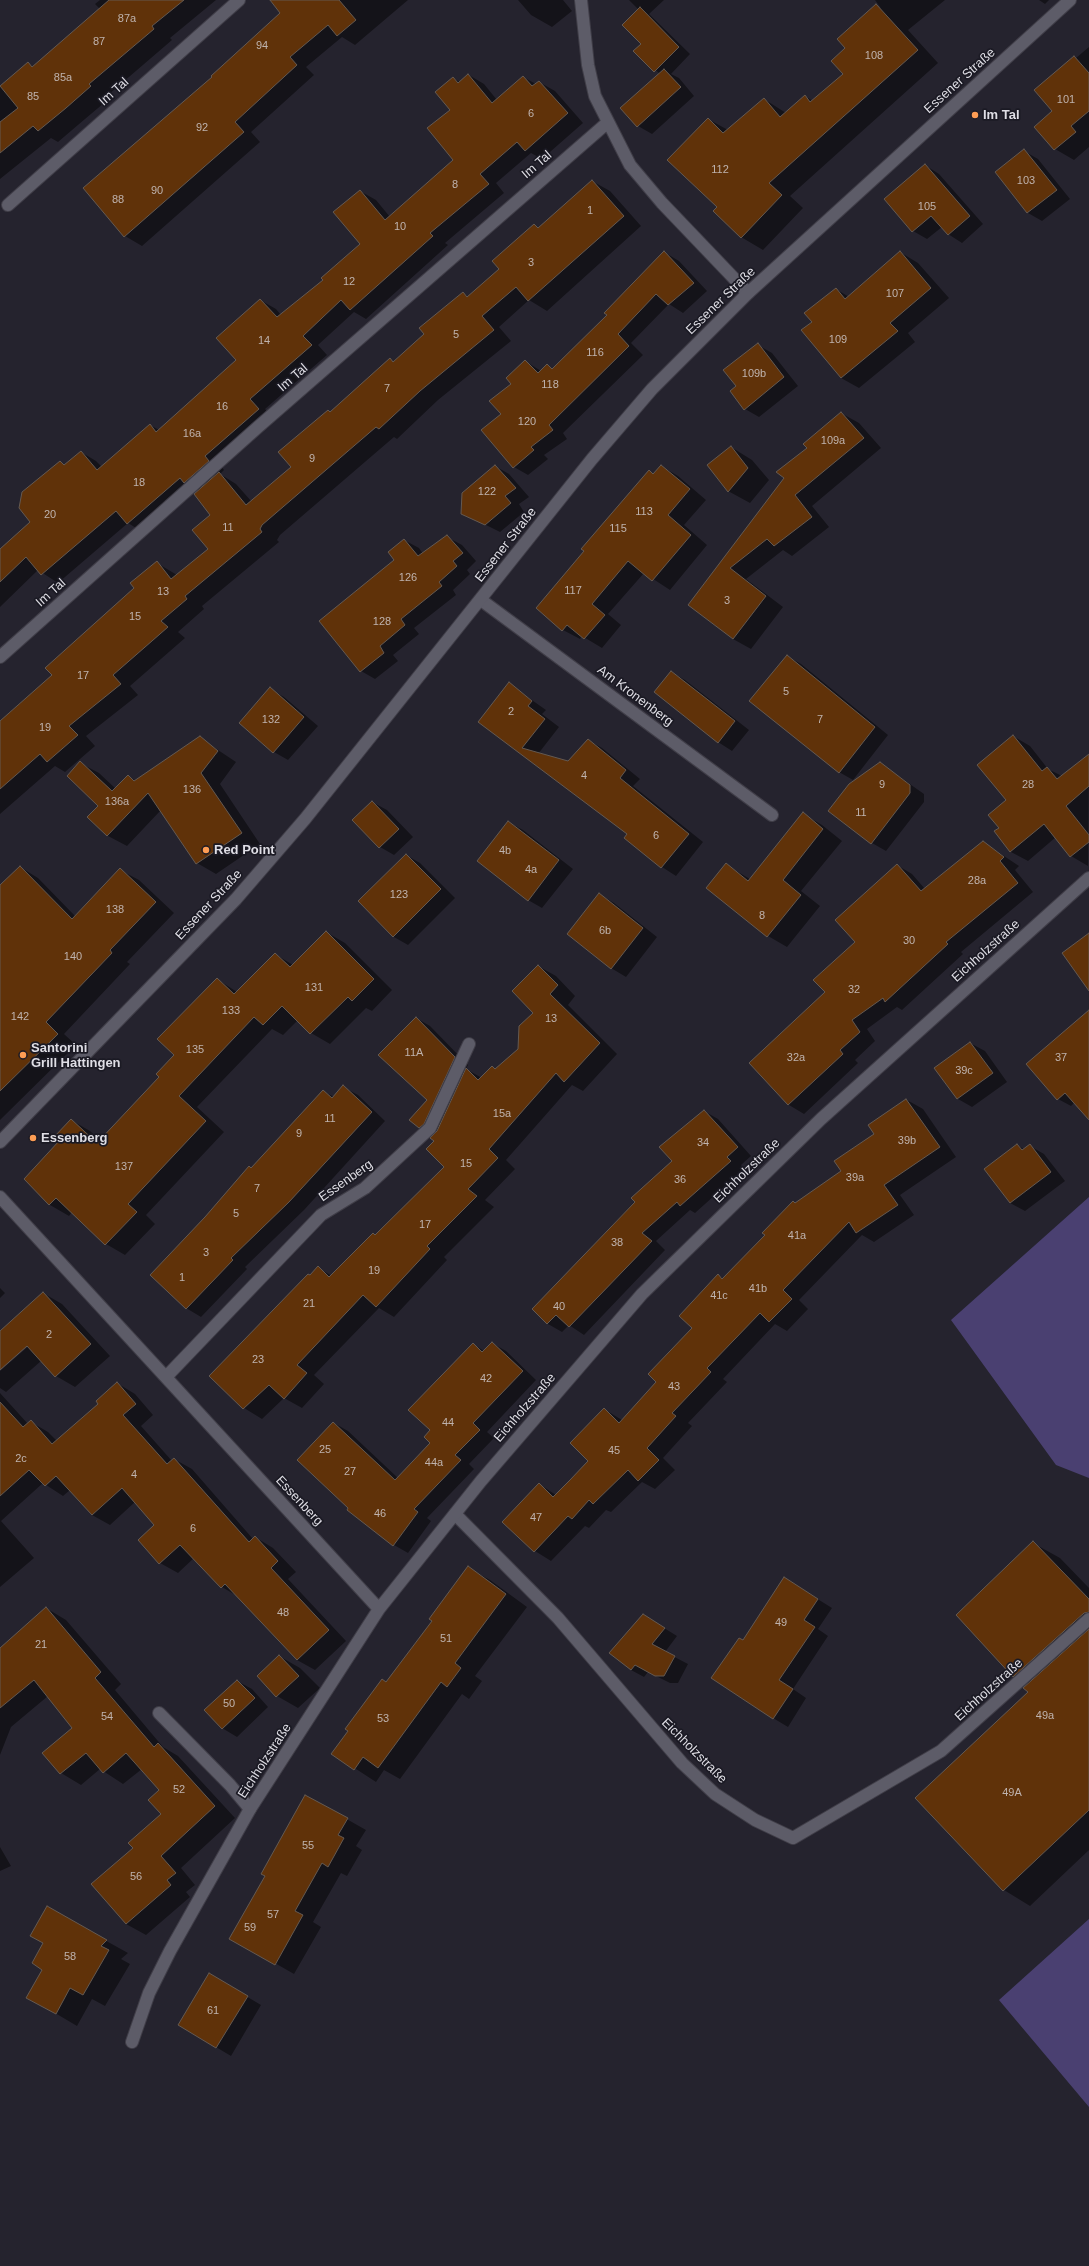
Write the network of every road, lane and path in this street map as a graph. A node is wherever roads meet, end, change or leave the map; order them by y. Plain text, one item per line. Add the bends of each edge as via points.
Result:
1 (239, 0) edge
2 (581, 0) edge
3 (1070, 0) edge
4 (607, 123) junction
5 (8, 205) dead end
6 (748, 293) junction
7 (481, 600) junction
8 (0, 657) edge
9 (772, 815) dead end
10 (1089, 878) edge
11 (469, 1044) dead end
12 (0, 1142) edge
13 (0, 1197) edge
14 (166, 1377) junction
15 (455, 1514) junction
16 (379, 1609) junction
17 (1089, 1619) edge
18 (159, 1713) dead end
19 (250, 1809) junction
20 (132, 2042) dead end

1 - 5 street, Im Tal
2 - 4 street via 594,96
3 - 6 street, Essener Straße
4 - 6 street via 630,165
4 - 8 street, Im Tal via 264,421
6 - 7 street, Essener Straße via 642,401 592,459
7 - 9 street, Am Kronenberg
7 - 12 street, Essener Straße via 305,819 236,899
10 - 15 street, Eichholzstraße via 821,1119 642,1294
11 - 14 street, Essenberg via 430,1128 365,1188 321,1215
13 - 14 street, Essenberg
14 - 16 street, Essenberg
15 - 16 street, Eichholzstraße
15 - 17 street, Eichholzstraße via 558,1618 682,1763 714,1794 755,1820 793,1838 941,1751
16 - 19 street, Eichholzstraße
18 - 19 street
19 - 20 street, Eichholzstraße via 149,1993

